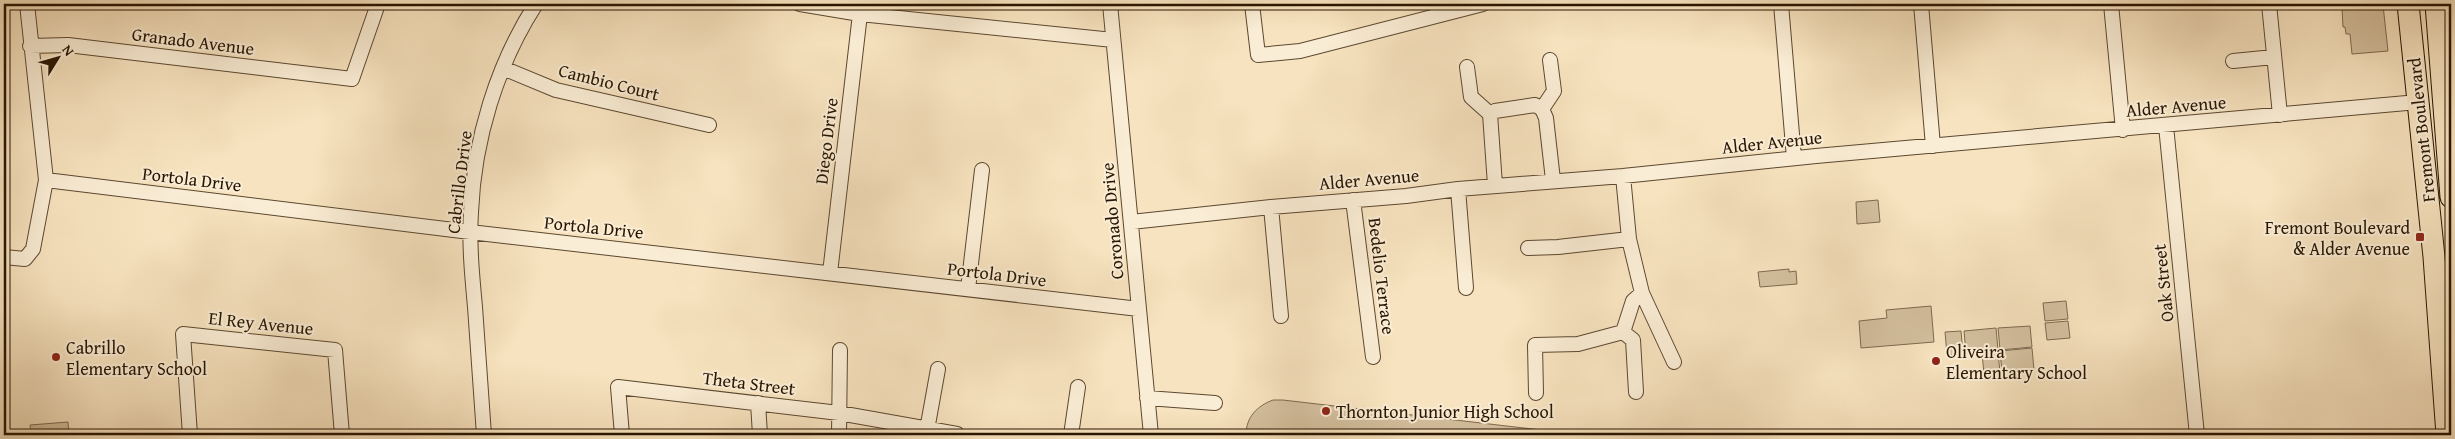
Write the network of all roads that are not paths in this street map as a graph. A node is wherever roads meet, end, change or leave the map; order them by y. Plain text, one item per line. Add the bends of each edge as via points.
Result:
1 (27, 4) edge
2 (378, 4) edge
3 (536, 4) edge
4 (800, 4) edge
5 (1110, 4) edge
6 (1252, 4) edge
7 (1483, 4) edge
8 (1781, 4) edge
9 (1922, 4) edge
10 (2111, 4) edge
11 (2269, 4) edge
12 (2408, 4) edge
13 (2436, 4) edge
14 (860, 14) junction
15 (1113, 40) junction
16 (30, 46) junction
17 (2274, 57) junction
18 (1550, 60) dead end
19 (2233, 61) dead end
20 (1467, 67) dead end
21 (503, 68) junction
22 (2448, 100) edge
23 (2418, 102) junction
24 (1542, 108) junction
25 (1490, 114) junction
26 (2280, 115) junction
27 (709, 125) dead end
28 (2166, 126) junction
29 (2123, 130) junction
30 (1933, 146) junction
31 (1794, 158) junction
32 (982, 170) dead end
33 (1623, 176) junction
34 (46, 180) junction
35 (1553, 180) junction
36 (1495, 185) junction
37 (1458, 189) junction
38 (2451, 197) edge
39 (1353, 200) junction
40 (1271, 207) junction
41 (1131, 222) junction
42 (470, 232) junction
43 (1629, 240) junction
44 (1528, 248) dead end
45 (4, 258) edge
46 (830, 273) junction
47 (1466, 288) dead end
48 (968, 289) junction
49 (1642, 293) junction
50 (1139, 309) junction
51 (1281, 316) dead end
52 (1623, 332) junction
53 (840, 350) dead end
54 (1373, 357) dead end
55 (1674, 362) dead end
56 (938, 369) dead end
57 (1078, 388) dead end
58 (1636, 392) dead end
59 (1536, 394) dead end
60 (1147, 398) junction
61 (758, 403) junction
62 (1215, 403) dead end
63 (839, 412) junction
64 (927, 430) junction
65 (957, 434) edge
66 (190, 435) edge
67 (342, 435) edge
68 (484, 435) edge
69 (622, 435) edge
70 (760, 435) edge
71 (838, 435) edge
72 (1071, 435) edge
73 (1151, 435) edge
74 (2197, 435) edge
75 (2447, 435) edge

1 - 16 street
2 - 16 street, Granado Avenue via 352,79 68,45
3 - 21 street, Cabrillo Drive
4 - 14 street
5 - 15 street, Coronado Drive
6 - 7 street via 1258,55 1300,51
8 - 31 street
9 - 30 street
10 - 29 street
11 - 17 street
12 - 23 main road, Fremont Boulevard
13 - 22 main road, Fremont Boulevard
14 - 15 street
14 - 46 street, Diego Drive
15 - 41 street, Coronado Drive
16 - 34 street
17 - 19 street
17 - 26 street
18 - 24 street via 1554,91
20 - 25 street via 1471,97
21 - 27 street, Cambio Court via 556,90
21 - 42 street, Cabrillo Drive via 481,138
22 - 38 main road, Fremont Boulevard
23 - 26 street, Alder Avenue
23 - 75 main road, Fremont Boulevard
24 - 25 street via 1535,105
24 - 35 street
25 - 36 street
26 - 28 street, Alder Avenue
28 - 29 street, Alder Avenue
28 - 74 street, Oak Street
29 - 30 street, Alder Avenue
30 - 31 street, Alder Avenue
31 - 33 street, Alder Avenue
32 - 48 street
33 - 35 street, Alder Avenue
33 - 43 street
34 - 42 street, Portola Drive
34 - 45 street via 33,249 25,259
35 - 36 street, Alder Avenue
36 - 37 street, Alder Avenue
37 - 39 street, Alder Avenue
37 - 47 street
39 - 40 street, Alder Avenue
39 - 54 street, Bedelio Terrace
40 - 41 street, Alder Avenue
40 - 51 street
41 - 50 street, Coronado Drive
42 - 46 street, Portola Drive
42 - 68 street, Cabrillo Drive
43 - 44 street
43 - 49 street
46 - 48 street, Portola Drive
48 - 50 street, Portola Drive
49 - 52 street via 1633,300
49 - 55 street
50 - 60 street, Coronado Drive
52 - 58 street via 1633,340
52 - 59 street via 1578,344 1535,345
53 - 63 street
56 - 64 street
57 - 72 street
60 - 62 street
60 - 73 street, Coronado Drive
61 - 63 street, Theta Street
61 - 69 street, Theta Street via 618,387
61 - 70 street
63 - 64 street, Theta Street
63 - 71 street
64 - 65 street, Theta Street
66 - 67 street, El Rey Avenue via 183,334 335,350

